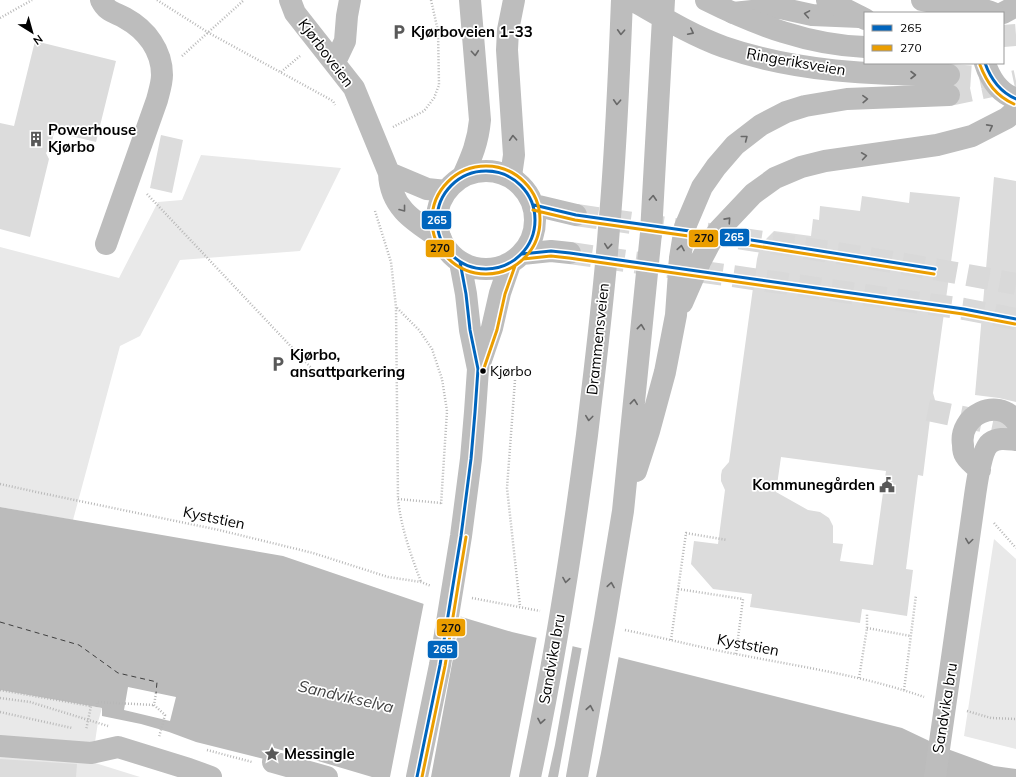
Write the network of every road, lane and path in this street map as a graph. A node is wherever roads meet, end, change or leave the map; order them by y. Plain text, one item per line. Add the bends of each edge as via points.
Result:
1 (32, 0) edge
2 (101, 0) edge
3 (157, 0) edge
4 (244, 0) edge
5 (290, 0) edge
6 (350, 0) edge
7 (431, 0) edge
8 (470, 0) edge
9 (514, 0) edge
10 (622, 0) edge
11 (632, 0) edge
12 (664, 0) edge
13 (706, 0) edge
14 (827, 0) edge
15 (922, 0) edge
16 (1005, 9) edge
17 (733, 13) junction
18 (0, 18) edge
19 (862, 18) edge
20 (209, 32) junction
21 (864, 47) edge
22 (335, 62) junction
23 (985, 64) edge
24 (161, 70) junction
25 (1016, 99) edge
26 (333, 101) dead end
27 (1016, 110) edge
28 (374, 137) junction
29 (389, 173) junction
30 (463, 176) junction
31 (511, 176) junction
32 (446, 191) junction
33 (124, 193) junction
34 (373, 205) dead end
35 (534, 205) junction
36 (576, 215) tunnel mouth
37 (441, 239) junction
38 (106, 244) dead end
39 (570, 253) tunnel mouth
40 (516, 259) junction
41 (460, 262) junction
42 (396, 307) junction
43 (676, 315) junction
44 (478, 368) junction
45 (316, 372) dead end
46 (514, 380) dead end
47 (1016, 421) edge
48 (1016, 440) edge
49 (980, 470) junction
50 (0, 484) edge
51 (398, 498) junction
52 (623, 511) junction
53 (727, 540) dead end
54 (572, 541) joint
55 (678, 589) junction
56 (916, 595) dead end
57 (474, 598) dead end
58 (520, 606) junction
59 (543, 612) dead end
60 (867, 614) dead end
61 (618, 628) dead end
62 (867, 628) junction
63 (911, 636) junction
64 (671, 640) junction
65 (736, 654) junction
66 (859, 678) junction
67 (0, 690) edge
68 (904, 690) junction
69 (156, 693) dead end
70 (0, 698) edge
71 (928, 698) dead end
72 (154, 705) junction
73 (97, 707) dead end
74 (964, 711) dead end
75 (0, 712) edge
76 (1016, 719) edge
77 (110, 726) dead end
78 (86, 731) junction
79 (152, 736) dead end
80 (0, 746) edge
81 (118, 748) junction
82 (200, 748) dead end
83 (273, 762) joint
84 (211, 777) edge
85 (328, 777) edge
86 (417, 777) edge
87 (530, 777) edge
88 (577, 777) edge
89 (935, 777) edge

1 - 18 path
2 - 24 main road via 105,8 135,23 150,38 160,56
3 - 20 path
4 - 20 path
5 - 22 main road, Kjørboveien via 295,13
6 - 22 main road via 346,16 345,42
7 - 28 path via 438,31 438,85 434,98 424,111
8 -> 30 main road via 480,120 473,155
31 -> 9 main road via 514,155 507,50
10 -> 54 main road, Drammensveien via 610,227 593,387
11 - 43 main road, Ringeriksveien via 695,35 761,58 799,66 949,85 805,106 786,112 761,125 735,145 702,187 685,227
52 -> 12 main road via 651,233
13 - 17 main road, Ringeriksveien
14 - 19 main road
15 - 16 main road
19 -> 17 main road via 812,15 780,8
17 - 21 main road, Ringeriksveien via 772,29 808,39 836,45
20 - 24 path via 171,66
20 - 26 path
22 - 28 main road, Kjørboveien via 354,88
23 - 25 main road via 998,88
24 - 33 main road via 157,100
43 -> 27 main road via 718,230 753,194 775,178 800,167 825,161 937,145 972,136 1007,118
28 - 29 main road, Kjørboveien
29 - 32 main road via 427,189
29 -> 37 main road, Kjørboveien via 393,195 399,205 415,221
30 - 31 main road via 479,170 496,171
30 - 32 main road
31 - 35 main road via 525,188
32 - 37 main road via 437,215
33 - 38 main road
33 - 45 path via 148,194
34 - 42 path via 391,262
35 - 36 main road
35 - 40 main road via 536,222 532,239
37 - 41 main road via 446,249
39 - 40 main road via 551,250
40 - 41 main road via 494,269 476,268
40 - 44 main road via 500,293 492,328
41 - 44 main road
42 - 51 path
42 - 51 path via 432,349 442,380 447,411 441,503
43 - 52 main road via 665,372
44 - 86 main road via 471,459 461,536 440,665
46 - 58 path via 507,488
47 - 49 main road via 1011,415 994,408 982,411 966,423 962,439 964,454
48 - 49 main road, Sandvika bru via 1003,438 990,443 982,456
49 -> 89 main road, Sandvika bru
50 - 51 path, Kyststien via 219,530 314,553 388,577 420,582 404,534
88 -> 52 main road
53 - 55 path via 686,533
54 -> 87 main road, Sandvika bru
55 - 64 path
55 - 65 path via 743,599
56 - 63 path
57 - 58 path
58 - 59 path
60 - 62 path
61 - 64 path, Kyststien
62 - 63 path
62 - 66 path
63 - 68 path
64 - 65 path, Kyststien
65 - 66 path, Kyststien
66 - 68 path, Kyststien
67 - 78 path via 91,706
68 - 71 path, Kyststien
69 - 72 path
70 - 77 path via 30,702
72 - 73 path via 97,702
72 - 79 path via 165,715 160,737
74 - 76 path via 991,718
75 - 78 path
78 - 81 path via 98,733
80 - 81 main road via 91,753
81 - 84 main road
82 - 83 path via 267,765
83 - 85 main road

